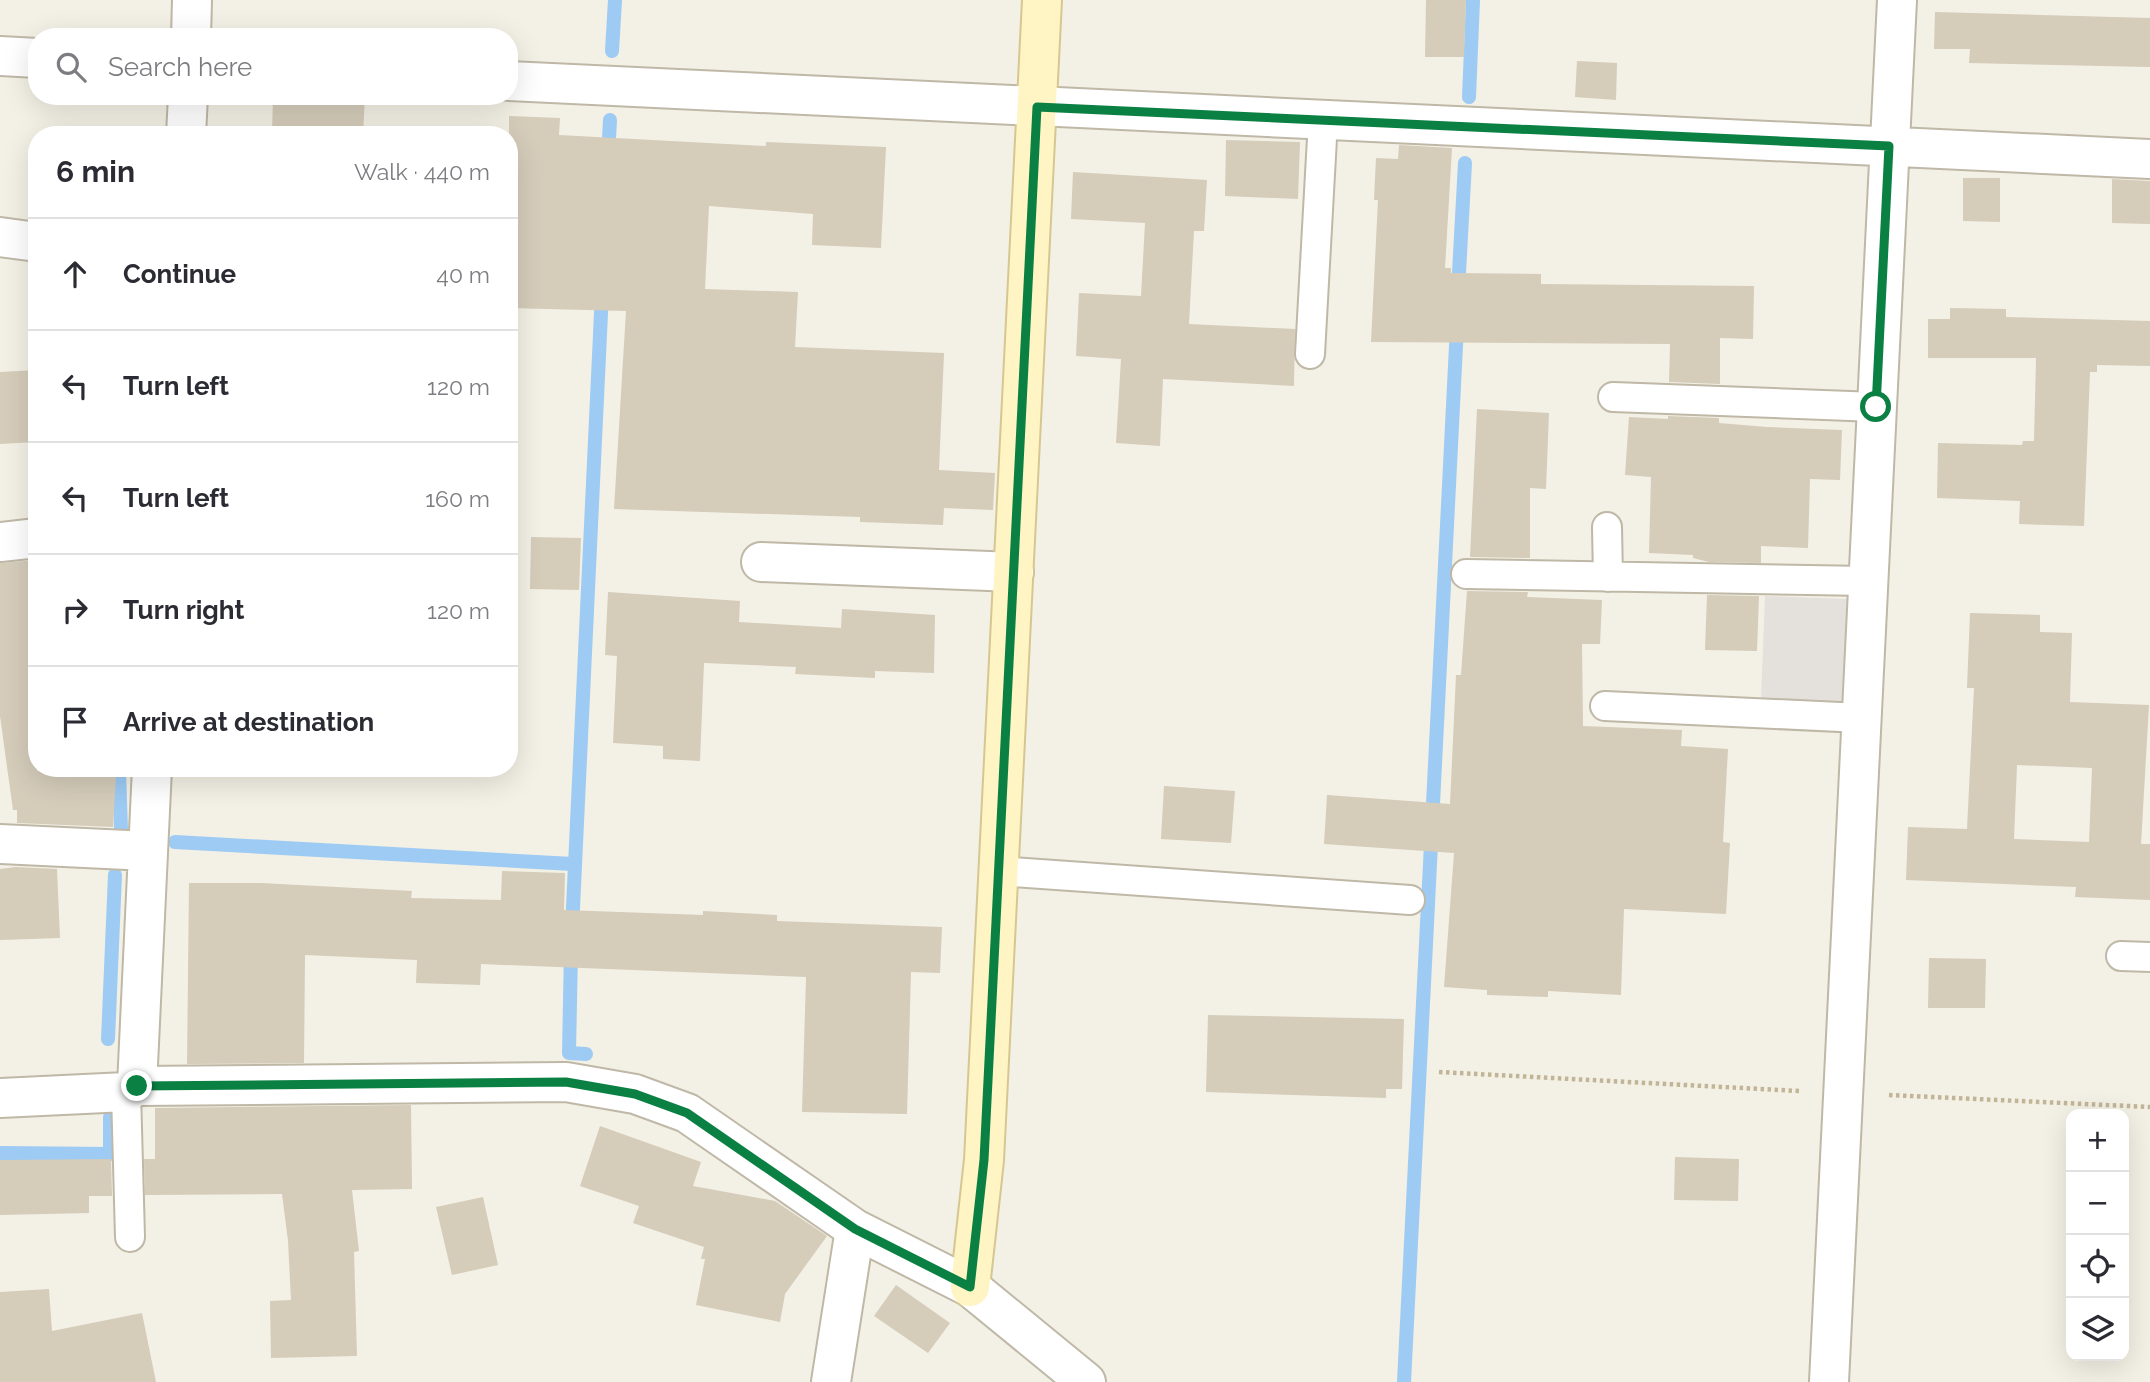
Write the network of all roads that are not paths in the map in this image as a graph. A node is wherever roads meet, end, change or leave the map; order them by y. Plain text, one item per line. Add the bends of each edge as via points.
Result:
1 (192, 0) edge
2 (1042, 0) edge
3 (1897, 0) edge
4 (191, 28) edge
5 (0, 56) edge
6 (28, 58) edge
7 (518, 81) edge
8 (188, 105) edge
9 (1037, 107) junction
10 (1323, 120) junction
11 (186, 126) edge
12 (1889, 146) junction
13 (2150, 159) edge
14 (0, 237) edge
15 (28, 241) edge
16 (1310, 354) dead end
17 (1613, 397) dead end
18 (1876, 407) junction
19 (1607, 527) dead end
20 (28, 539) edge
21 (0, 541) edge
22 (761, 562) dead end
23 (1014, 572) junction
24 (1466, 574) dead end
25 (1608, 577) junction
26 (1868, 581) junction
27 (1605, 706) dead end
28 (1861, 718) junction
29 (152, 777) edge
30 (0, 844) edge
31 (148, 851) junction
32 (999, 872) junction
33 (1410, 900) dead end
34 (2121, 956) dead end
35 (2150, 957) edge
36 (131, 1089) junction
37 (0, 1098) edge
38 (855, 1229) junction
39 (130, 1237) dead end
40 (970, 1287) junction
41 (831, 1382) edge
42 (1086, 1382) edge
43 (1829, 1382) edge

1 - 4 street
2 - 9 street
3 - 12 street
5 - 6 street
7 - 9 street
8 - 11 street
9 - 10 street
9 - 23 street
10 - 12 street
10 - 16 lane
12 - 13 street
12 - 18 street
14 - 15 street
17 - 18 lane
18 - 26 street
19 - 25 lane
20 - 21 street
22 - 23 street
23 - 32 street
24 - 25 lane
25 - 26 lane
26 - 28 street
27 - 28 lane
28 - 43 street
29 - 31 street
30 - 31 street
31 - 36 street
32 - 33 lane
32 - 40 street via 984,1160
34 - 35 lane
36 - 37 street
36 - 38 street via 566,1082 635,1094 687,1113
36 - 39 lane
38 - 40 street
38 - 41 street
40 - 42 street

